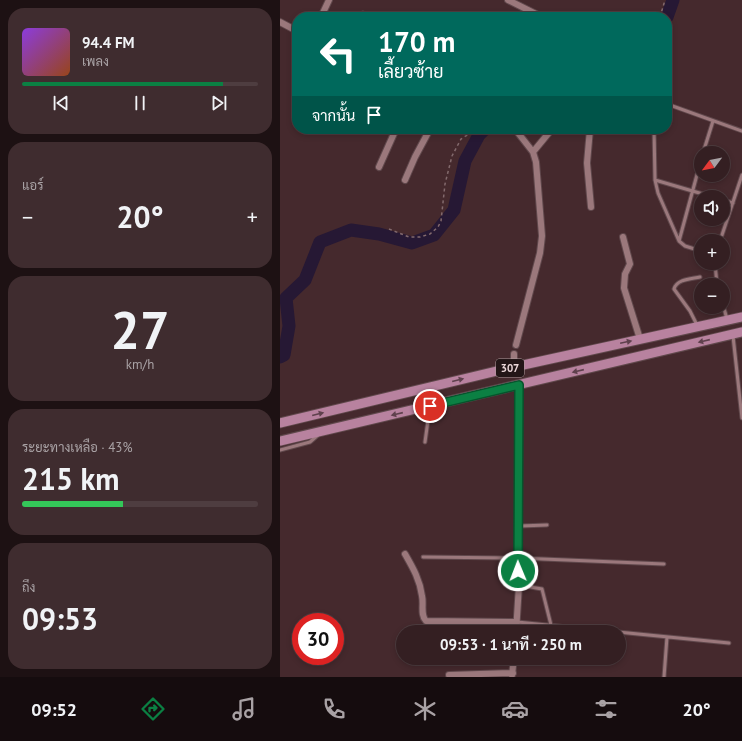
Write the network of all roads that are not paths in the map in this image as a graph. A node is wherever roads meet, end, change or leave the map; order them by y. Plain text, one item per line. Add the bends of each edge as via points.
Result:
1 (329, 0) edge
2 (508, 0) edge
3 (323, 12) edge
4 (532, 12) edge
5 (280, 22) edge
6 (292, 28) edge
7 (672, 106) edge
8 (713, 121) junction
9 (742, 131) edge
10 (394, 134) edge
11 (427, 134) edge
12 (519, 134) edge
13 (548, 134) edge
14 (590, 134) edge
15 (654, 134) edge
16 (705, 146) edge
17 (533, 152) junction
18 (379, 166) dead end
19 (742, 175) edge
20 (405, 180) dead end
21 (655, 180) junction
22 (694, 182) edge
23 (692, 190) junction
24 (730, 202) edge
25 (734, 203) junction
26 (591, 207) dead end
27 (723, 234) edge
28 (624, 237) dead end
29 (679, 241) junction
30 (694, 249) edge
31 (700, 277) dead end
32 (726, 314) edge
33 (742, 317) edge
34 (728, 321) junction
35 (697, 327) junction
36 (737, 333) edge
37 (640, 339) junction
38 (516, 345) dead end
39 (514, 354) dead end
40 (514, 367) junction
41 (519, 385) junction
42 (430, 406) junction
43 (742, 418) edge
44 (280, 423) edge
45 (323, 431) junction
46 (280, 441) edge
47 (425, 442) dead end
48 (280, 450) edge
49 (547, 525) dead end
50 (518, 526) junction
51 (405, 554) dead end
52 (423, 557) dead end
53 (518, 558) junction
54 (664, 564) dead end
55 (519, 584) junction
56 (517, 622) junction
57 (517, 625) edge
58 (551, 625) joint
59 (626, 633) edge
60 (667, 637) junction
61 (729, 643) dead end
62 (513, 665) edge
63 (449, 674) dead end
64 (512, 675) edge
65 (664, 677) edge

1 - 3 street
2 - 4 street
5 - 6 street
7 - 8 lane
8 - 9 lane
8 - 16 lane
10 - 18 street
11 - 20 street
12 - 17 street
13 - 17 street
14 - 26 street via 587,163
15 - 21 lane
17 - 38 street via 542,236 533,284
19 - 25 lane
21 - 23 lane
21 - 29 lane
22 - 23 lane
23 - 29 lane
24 - 25 lane
25 - 27 lane
28 - 37 street via 630,264 625,274 624,288
29 - 30 lane
31 - 35 lane via 677,283 674,289 690,310
32 - 34 lane
33 - 34 main road, 307
34 - 35 main road, 307
35 - 37 main road, 307
36 -> 41 main road, 307
36 - 43 lane
40 -> 37 main road, 307
39 - 40 street
44 -> 40 main road, 307
41 - 42 main road, 307
41 - 50 street
42 -> 45 main road, 307
42 - 47 lane
45 - 46 main road, 307
45 - 48 lane via 310,442
49 - 50 lane
50 - 53 street
51 - 56 street via 416,573 422,594 422,616 426,621
52 - 53 lane
53 - 54 lane
53 - 55 street
55 - 56 street
55 - 58 lane via 541,588
56 - 57 street
56 - 58 lane
59 - 60 lane
60 - 61 lane
60 - 65 lane
62 - 64 street
63 - 64 street

